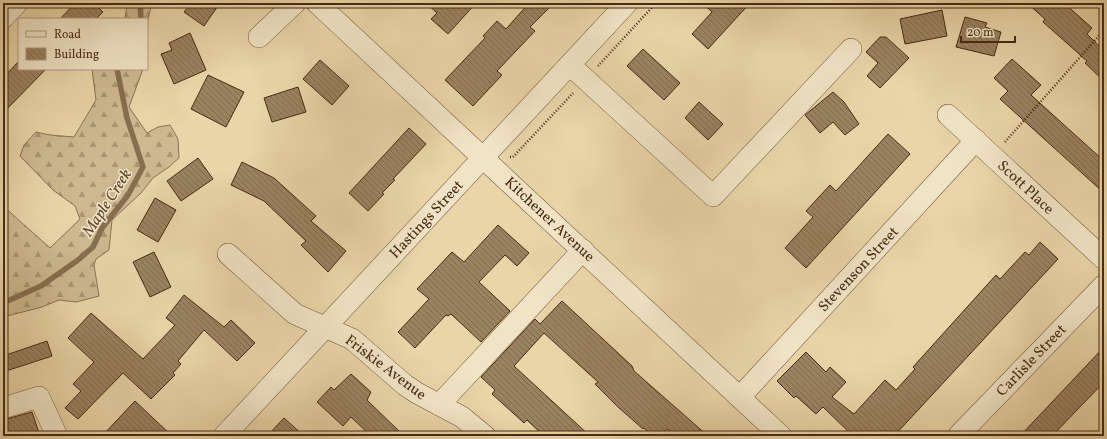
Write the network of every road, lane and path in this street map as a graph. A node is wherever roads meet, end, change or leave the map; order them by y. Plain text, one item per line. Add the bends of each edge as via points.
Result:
1 (17, 3) edge
2 (295, 3) edge
3 (317, 3) edge
4 (627, 3) edge
5 (3, 18) edge
6 (1104, 30) edge
7 (259, 37) dead end
8 (851, 49) dead end
9 (570, 65) junction
10 (948, 115) dead end
11 (976, 140) junction
12 (993, 156) junction
13 (483, 157) junction
14 (583, 250) junction
15 (228, 254) dead end
16 (1104, 259) edge
17 (1104, 285) edge
18 (325, 327) junction
19 (740, 397) junction
20 (440, 405) junction
21 (3, 408) edge
22 (57, 436) edge
23 (224, 436) edge
24 (485, 436) edge
25 (781, 436) edge
26 (958, 436) edge

1 - 5 street
2 - 7 street
3 - 13 street, Kitchener Avenue
4 - 9 street, Hastings Street
6 - 12 path
8 - 9 street via 713,196
9 - 13 street, Hastings Street
10 - 11 street, Scott Place
11 - 12 street, Scott Place
11 - 19 street, Stevenson Street
12 - 16 street, Scott Place
13 - 14 street, Kitchener Avenue
13 - 18 street, Hastings Street
14 - 19 street, Kitchener Avenue
14 - 20 street
15 - 18 street, Friskie Avenue via 295,314
17 - 26 street, Carlisle Street
18 - 20 street, Friskie Avenue via 352,339 405,385
18 - 23 street, Hastings Street
19 - 25 street, Kitchener Avenue
20 - 24 street, Friskie Avenue via 462,417
21 - 22 street via 39,397

